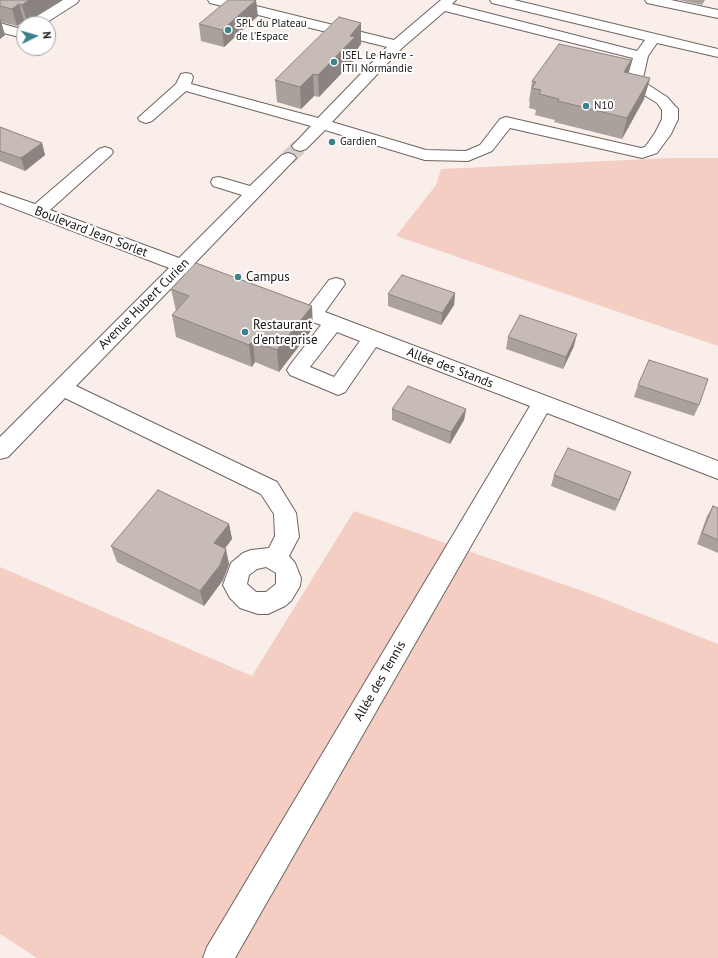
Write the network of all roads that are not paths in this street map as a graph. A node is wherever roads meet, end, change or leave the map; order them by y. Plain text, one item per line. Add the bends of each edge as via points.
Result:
1 (72, 0) edge
2 (215, 0) edge
3 (497, 0) edge
4 (652, 0) edge
5 (446, 3) edge
6 (718, 14) edge
7 (47, 16) edge
8 (0, 28) edge
9 (16, 30) edge
10 (16, 34) edge
11 (654, 37) junction
12 (6, 40) dead end
13 (397, 46) junction
14 (718, 53) edge
15 (641, 56) junction
16 (146, 118) dead end
17 (321, 124) junction
18 (105, 152) dead end
19 (219, 182) dead end
20 (254, 193) junction
21 (0, 197) edge
22 (38, 211) junction
23 (182, 266) junction
24 (336, 284) dead end
25 (236, 287) edge
26 (264, 297) edge
27 (313, 315) junction
28 (334, 322) junction
29 (372, 338) junction
30 (62, 388) junction
31 (542, 403) junction
32 (0, 451) edge
33 (718, 470) edge
34 (275, 559) dead end
35 (218, 958) edge

1 - 7 street
2 - 13 street
3 - 11 street
4 - 6 street
5 - 13 street, Avenue Hubert Curien
5 - 15 street
8 - 9 street
10 - 12 street
11 - 14 street
11 - 15 street
13 - 17 street, Avenue Hubert Curien
15 - 17 street via 635,78 638,84 662,100 670,109 670,119 663,134 651,150 642,153 506,122 486,148 468,156 425,155
16 - 17 street via 185,81
17 - 20 street, Avenue Hubert Curien
18 - 22 street
19 - 20 street
20 - 23 street, Avenue Hubert Curien
21 - 22 street, Boulevard Jean Sorlet
22 - 23 street, Boulevard Jean Sorlet
23 - 25 street
23 - 30 street, Avenue Hubert Curien
24 - 27 street
26 - 27 street, Allée des Stands
27 - 28 street, Allée des Stands
28 - 29 street, Allée des Stands
28 - 29 street via 297,370 338,387
29 - 31 street, Allée des Stands
30 - 32 street, Avenue Hubert Curien
30 - 34 street via 269,488 285,513 287,537
31 - 33 street, Allée des Stands
31 - 35 street, Allée des Tennis

